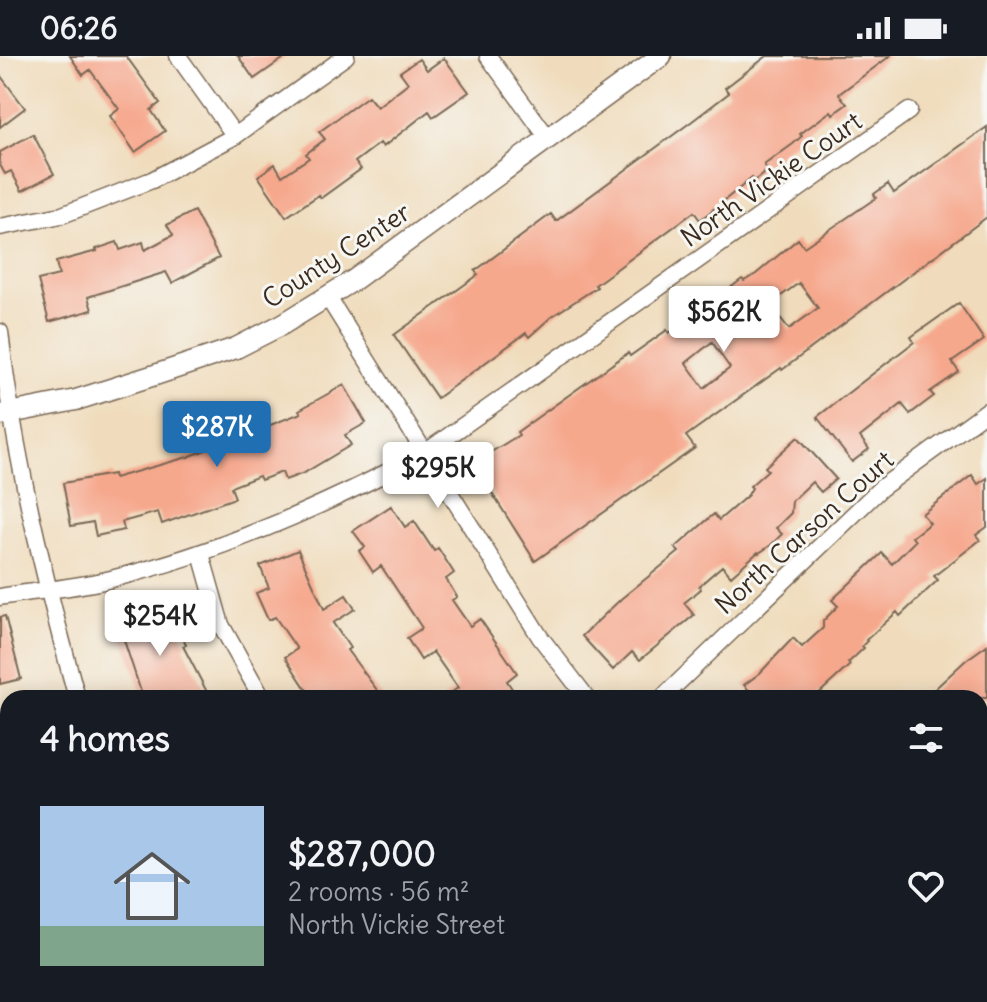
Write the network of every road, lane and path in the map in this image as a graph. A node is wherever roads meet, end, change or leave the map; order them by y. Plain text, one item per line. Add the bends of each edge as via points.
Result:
1 (178, 56) edge
2 (346, 56) edge
3 (488, 56) edge
4 (661, 56) edge
5 (909, 111) dead end
6 (235, 136) junction
7 (548, 138) junction
8 (0, 227) edge
9 (327, 296) junction
10 (0, 332) edge
11 (987, 411) edge
12 (5, 414) edge
13 (426, 452) junction
14 (201, 554) junction
15 (47, 589) junction
16 (0, 597) edge
17 (75, 690) edge
18 (258, 690) edge
19 (581, 690) edge
20 (670, 690) edge

1 - 6 street
2 - 6 street
3 - 7 street
4 - 7 street, County Center
5 - 13 street, North Vickie Court
6 - 8 street via 152,180 62,215
7 - 9 street, County Center
9 - 12 street, County Center via 236,348 76,400
9 - 13 street
10 - 12 street
11 - 20 street, North Carson Court via 881,488
12 - 15 street
13 - 14 street, North Vickie Court via 346,495
13 - 19 street via 540,637
14 - 15 street, North Vickie Court via 111,579
14 - 18 street via 221,625
15 - 16 street, North Vickie Court
15 - 17 street

